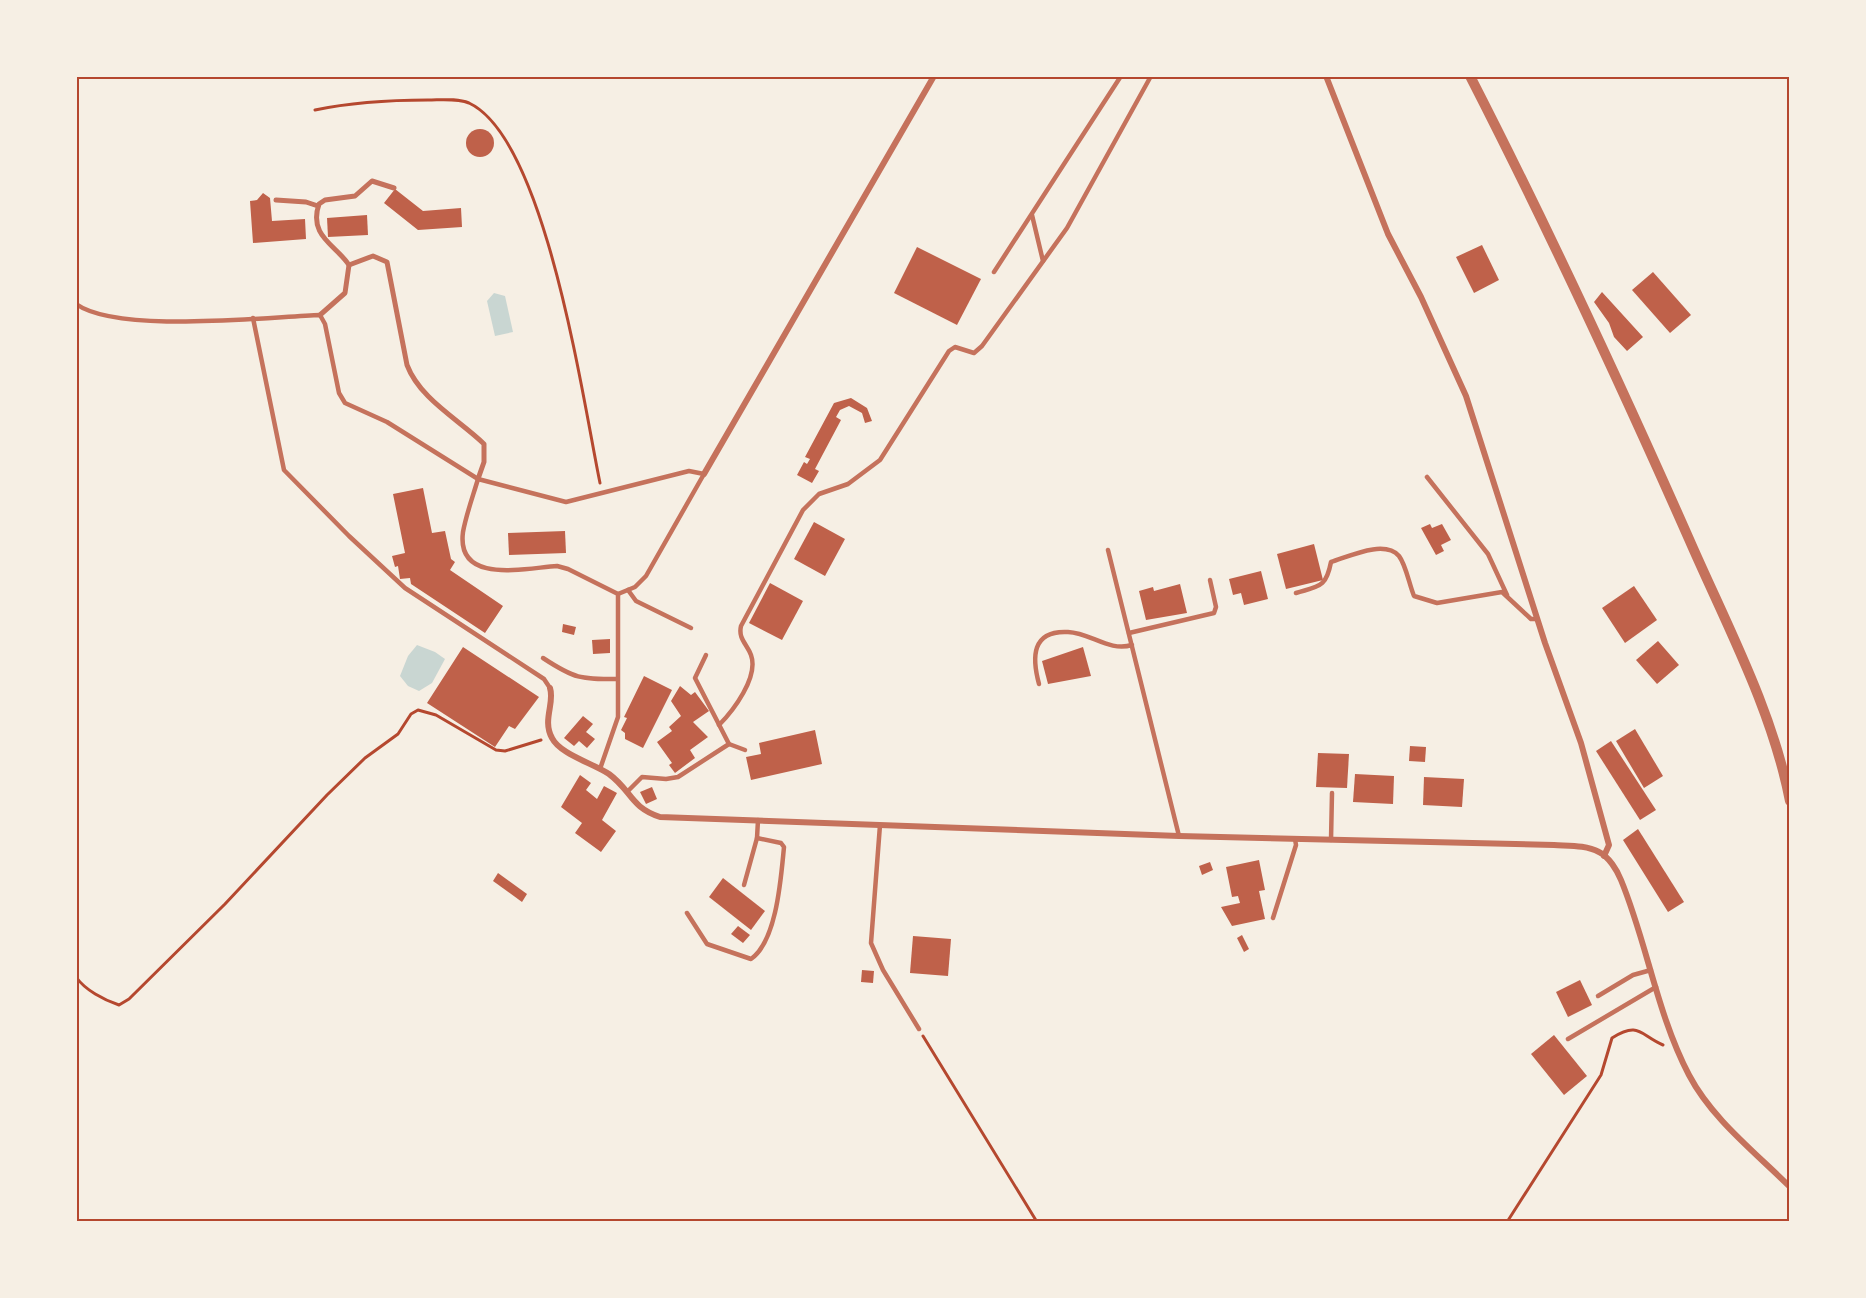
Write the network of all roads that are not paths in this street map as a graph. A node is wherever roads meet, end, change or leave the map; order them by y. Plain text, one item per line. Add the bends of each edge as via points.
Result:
1 (934, 76) edge
2 (1121, 76) edge
3 (1151, 76) edge
4 (1326, 76) edge
5 (1470, 76) edge
6 (394, 188) dead end
7 (276, 200) dead end
8 (318, 206) junction
9 (1032, 215) junction
10 (1043, 261) junction
11 (349, 265) junction
12 (994, 272) dead end
13 (76, 304) edge
14 (320, 315) junction
15 (253, 318) junction
16 (704, 474) junction
17 (1427, 477) dead end
18 (478, 479) junction
19 (1108, 550) dead end
20 (1210, 580) dead end
21 (628, 590) junction
22 (1296, 593) dead end
23 (618, 594) junction
24 (1507, 595) junction
25 (1537, 619) junction
26 (691, 628) dead end
27 (1129, 633) junction
28 (1132, 645) junction
29 (706, 655) dead end
30 (543, 658) dead end
31 (617, 679) junction
32 (1039, 684) dead end
33 (550, 688) joint
34 (719, 725) junction
35 (729, 744) junction
36 (745, 750) dead end
37 (600, 769) junction
38 (627, 792) junction
39 (1332, 794) dead end
40 (1790, 801) edge
41 (758, 819) junction
42 (880, 825) junction
43 (1179, 836) junction
44 (757, 838) junction
45 (1295, 839) junction
46 (1331, 840) junction
47 (1604, 856) junction
48 (744, 885) dead end
49 (687, 913) dead end
50 (1273, 918) dead end
51 (1651, 970) junction
52 (1656, 987) junction
53 (1598, 996) dead end
54 (919, 1029) road end
55 (1568, 1039) dead end
56 (1790, 1187) edge

1 - 16 street
2 - 9 lane
3 - 10 lane via 1087,194
4 - 25 street via 1388,234 1466,396
5 - 40 street via 1571,282 1708,582 1766,717
6 - 8 street via 372,181 355,196 325,200
7 - 8 street
8 - 11 street via 322,236
9 - 10 lane
9 - 12 lane
10 - 34 lane via 974,353 955,347 949,351 880,460 848,484 819,494 803,510 741,626 743,644 753,665 742,697
11 - 14 street via 345,293
11 - 18 street via 373,256 387,262 413,379 484,444 484,462
13 - 15 lane via 84,310 144,322
14 - 15 lane
14 - 18 lane via 326,324 339,393 345,403 387,422
15 - 33 lane via 284,470 405,588 544,679
16 - 18 lane via 689,471 567,502
16 - 21 lane via 646,576
17 - 24 lane via 1488,554
18 - 23 lane via 463,533 463,550 475,567 488,570 557,566
19 - 27 lane
20 - 27 lane via 1214,612
21 - 23 lane
21 - 26 lane via 636,601
22 - 24 lane via 1323,585 1328,579 1330,562 1390,549 1400,557 1414,596 1427,602 1502,592
23 - 31 lane
24 - 25 lane via 1531,619
25 - 47 street via 1581,743 1609,845
27 - 28 lane
28 - 32 lane via 1121,648 1068,632 1048,636 1039,641 1035,651
28 - 43 lane
29 - 34 lane via 695,678
30 - 31 lane via 571,676
31 - 37 lane via 618,717
33 - 37 street via 547,723 551,737 561,750
34 - 35 lane
35 - 36 lane
35 - 38 lane via 678,777 642,777
37 - 38 street
38 - 41 street via 646,813 660,817
39 - 46 lane
41 - 42 street
41 - 44 lane
42 - 43 street
42 - 54 lane via 872,943 883,970
43 - 45 street
44 - 48 lane
44 - 49 lane via 784,847 776,912 758,954 751,959 707,944
45 - 46 street
45 - 50 lane
46 - 47 street via 1554,845 1580,847
47 - 51 street via 1621,879
51 - 52 street
51 - 53 lane via 1633,975
52 - 55 lane
52 - 56 street via 1688,1072 1714,1111

